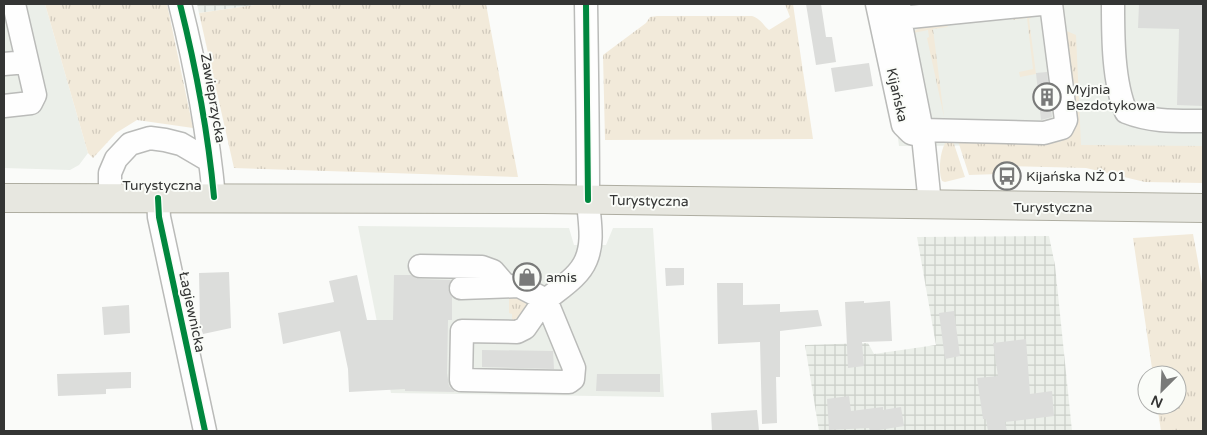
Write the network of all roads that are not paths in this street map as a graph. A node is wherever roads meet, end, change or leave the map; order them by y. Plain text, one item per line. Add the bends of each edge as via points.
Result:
1 (14, 4) edge
2 (180, 4) edge
3 (586, 4) edge
4 (877, 4) edge
5 (1041, 4) edge
6 (1051, 4) edge
7 (1113, 4) edge
8 (899, 11) edge
9 (27, 62) junction
10 (4, 64) edge
11 (4, 106) edge
12 (1203, 121) edge
13 (922, 133) junction
14 (210, 161) junction
15 (214, 197) junction
16 (4, 198) edge
17 (110, 198) junction
18 (158, 198) junction
19 (588, 200) junction
20 (930, 204) junction
21 (1203, 208) edge
22 (420, 266) dead end
23 (506, 286) junction
24 (461, 288) dead end
25 (546, 300) junction
26 (206, 431) edge

1 - 9 street
2 - 14 street, Zawieprzycka via 192,52
3 - 19 street
4 - 13 street, Kijańska via 903,125 911,133
5 - 8 street
6 - 13 street via 1066,120 1062,128 1044,133
7 - 12 street via 1113,39 1121,99 1126,112 1152,120
8 - 13 street
9 - 10 street
9 - 11 street via 35,95 31,103
13 - 20 street, Kijańska
14 - 15 street, Zawieprzycka
14 - 17 street via 181,144 165,140 150,138 130,144 116,159 110,173
15 - 18 main road, Turystyczna
15 - 19 main road, Turystyczna
16 - 17 main road, Turystyczna
17 - 18 main road, Turystyczna
18 - 26 street, Łagiewnicka via 159,218
19 - 20 main road, Turystyczna
19 - 25 street via 591,240 586,260 570,280
20 - 21 main road, Turystyczna
22 - 23 street via 482,267 493,271
23 - 24 street
23 - 25 street via 519,286
25 - 25 street via 574,368 573,379 569,382 461,380 462,331 517,332 525,328

